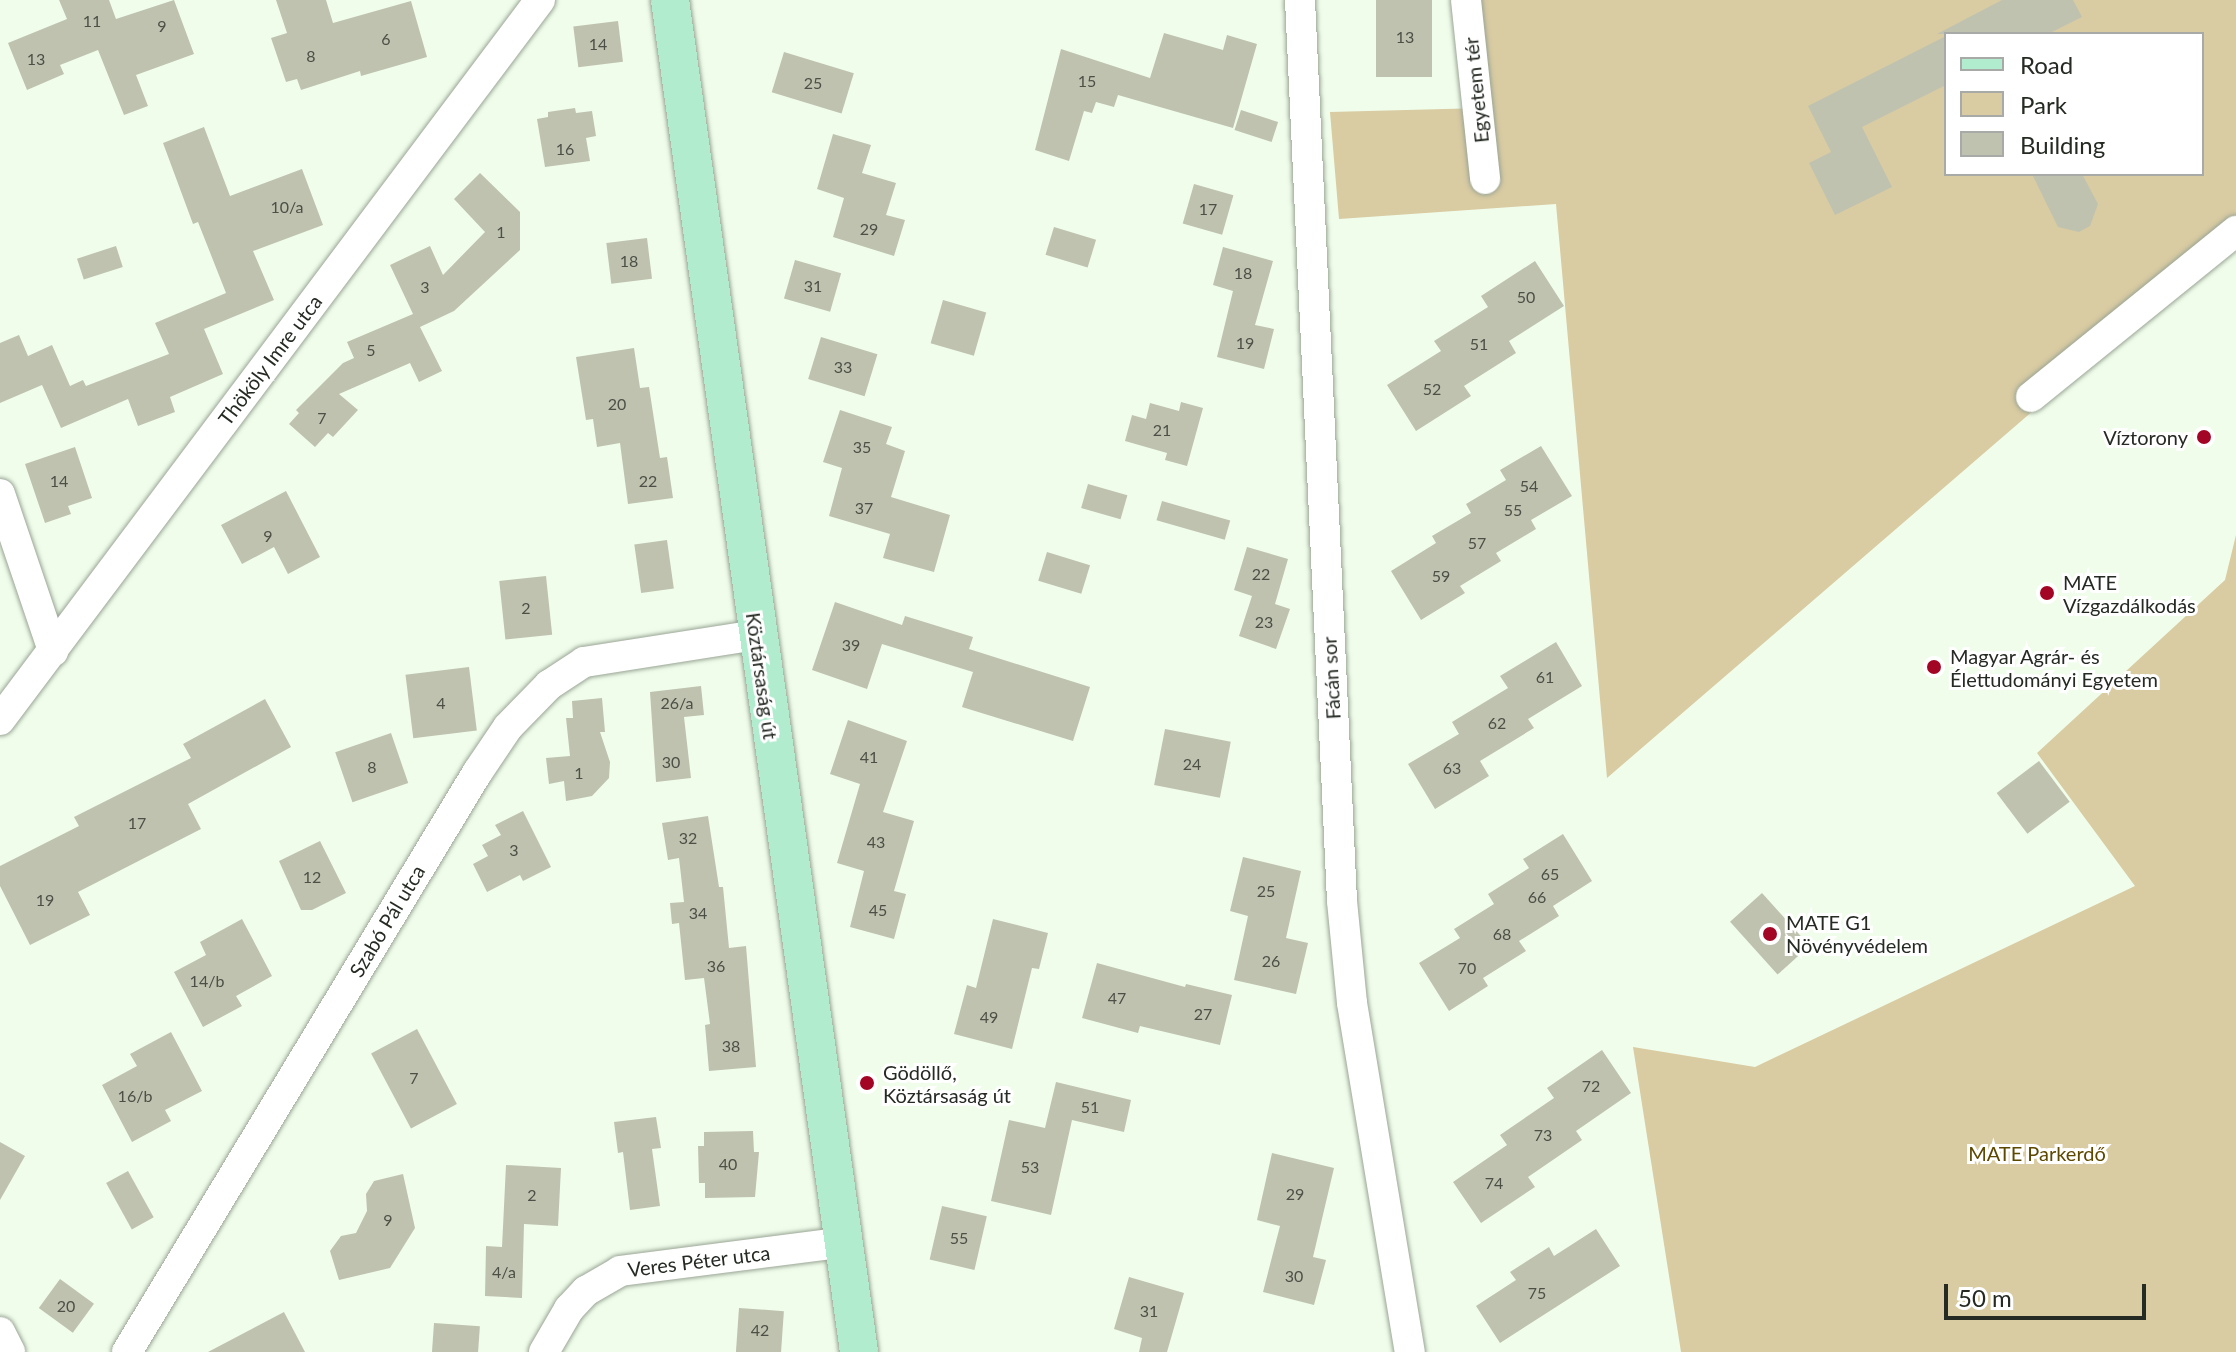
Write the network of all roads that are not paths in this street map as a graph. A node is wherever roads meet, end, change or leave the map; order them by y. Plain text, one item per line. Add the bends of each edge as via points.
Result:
1 (540, 0) edge
2 (670, 0) edge
3 (1300, 0) edge
4 (1466, 0) edge
5 (1485, 179) dead end
6 (2236, 231) edge
7 (2031, 397) dead end
8 (0, 494) edge
9 (756, 635) junction
10 (53, 651) junction
11 (0, 720) edge
12 (845, 1242) junction
13 (0, 1332) edge
14 (10, 1352) edge
15 (127, 1352) edge
16 (544, 1352) edge
17 (859, 1352) edge
18 (1410, 1352) edge

1 - 10 street, Thököly Imre utca
2 - 9 main road, Köztársaság út
3 - 18 street, Fácán sor via 1342,901 1352,1003
4 - 5 street, Egyetem tér
6 - 7 street
8 - 10 street
9 - 12 main road, Köztársaság út
9 - 15 street, Szabó Pál utca via 584,662 549,685 508,727
10 - 11 street, Thököly Imre utca
12 - 16 street, Veres Péter utca via 620,1271 586,1291 569,1309
12 - 17 main road, Köztársaság út
13 - 14 street

